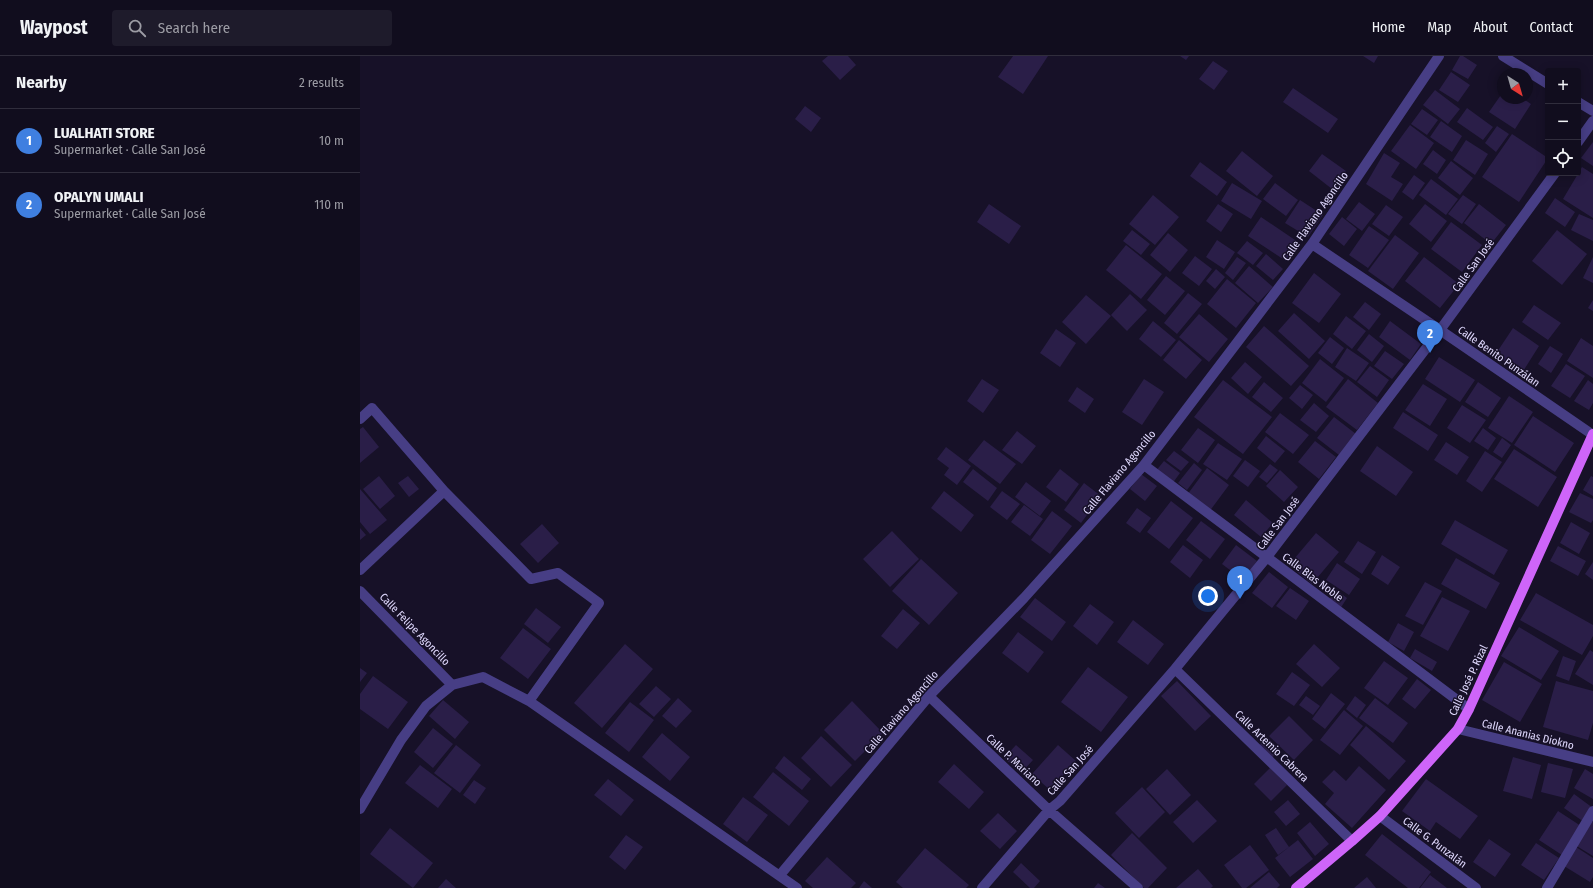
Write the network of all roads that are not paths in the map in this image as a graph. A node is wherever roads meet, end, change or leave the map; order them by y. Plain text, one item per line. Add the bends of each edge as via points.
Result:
1 (1439, 56) edge
2 (1503, 56) edge
3 (1545, 82) edge
4 (1581, 104) edge
5 (1593, 111) edge
6 (1593, 121) edge
7 (1579, 140) edge
8 (1553, 176) edge
9 (1312, 244) junction
10 (1440, 330) junction
11 (360, 419) edge
12 (1593, 435) edge
13 (1144, 465) junction
14 (444, 491) junction
15 (1267, 557) junction
16 (360, 570) edge
17 (360, 591) edge
18 (1175, 668) junction
19 (452, 685) junction
20 (929, 696) junction
21 (529, 701) junction
22 (1469, 709) junction
23 (1458, 729) junction
24 (1592, 760) edge
25 (360, 809) edge
26 (1049, 810) junction
27 (1593, 811) edge
28 (1380, 816) junction
29 (1352, 841) junction
30 (780, 875) junction
31 (797, 888) edge
32 (982, 888) edge
33 (1138, 888) edge
34 (1296, 888) edge
35 (1476, 888) edge
36 (1547, 888) edge

1 - 9 street, Calle Flaviano Agoncillo
2 - 3 street
4 - 5 street
6 - 7 street
8 - 10 street, Calle San José
9 - 10 street, Calle Benito Punzálan
9 - 13 street, Calle Flaviano Agoncillo
10 - 12 street, Calle Benito Punzálan
10 - 15 street, Calle San José
11 - 14 street via 372,408
12 - 22 main road, Calle José P. Rizal
13 - 15 street, Calle Blas Noble
13 - 20 street, Calle Flaviano Agoncillo via 1024,598
14 - 16 street
14 - 21 street via 531,579 558,573 599,603
15 - 18 street, Calle San José
15 - 22 street, Calle Blas Noble
17 - 19 street, Calle Felipe Agoncillo
18 - 26 street, Calle San José via 1060,801
18 - 29 street, Calle Artemio Cabrera
19 - 21 street via 483,677
19 - 25 street via 426,706 400,740
20 - 26 street, Calle P. Mariano
20 - 30 street, Calle Flaviano Agoncillo
21 - 30 street
22 - 23 main road, Calle José P. Rizal
23 - 24 street, Calle Ananias Diokno
23 - 28 main road, Calle José P. Rizal
26 - 32 street, Calle San José
26 - 33 street, Calle P. Mariano
27 - 36 street
28 - 29 main road, Calle José P. Rizal
28 - 35 street, Calle G. Punzalán
29 - 34 main road, Calle José P. Rizal
30 - 31 street

